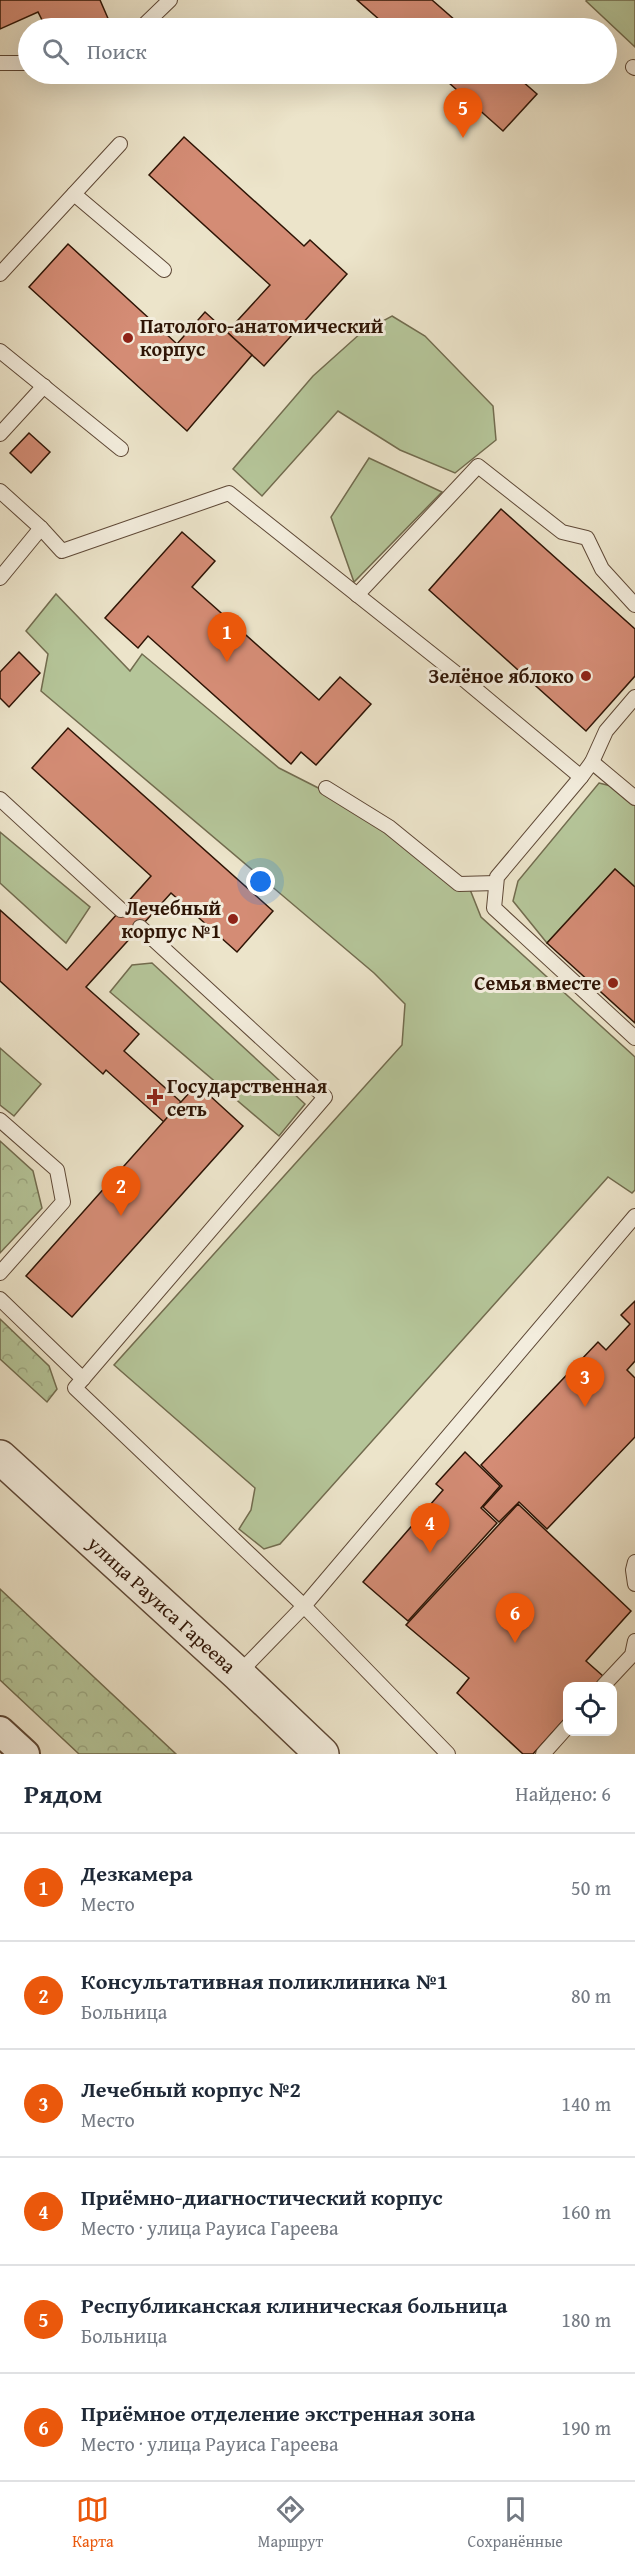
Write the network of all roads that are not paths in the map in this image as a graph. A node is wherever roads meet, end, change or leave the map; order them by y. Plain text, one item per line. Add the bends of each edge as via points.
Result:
1 (170, 0) edge
2 (151, 18) edge
3 (0, 63) edge
4 (18, 63) edge
5 (120, 144) dead end
6 (74, 194) junction
7 (164, 270) dead end
8 (0, 274) edge
9 (0, 351) edge
10 (44, 386) junction
11 (0, 434) edge
12 (121, 449) dead end
13 (0, 491) edge
14 (41, 528) junction
15 (0, 578) edge
16 (357, 595) junction
17 (635, 605) edge
18 (635, 697) edge
19 (592, 762) junction
20 (581, 777) junction
21 (326, 788) dead end
22 (635, 798) edge
23 (0, 799) edge
24 (496, 883) junction
25 (121, 910) dead end
26 (140, 927) dead end
27 (635, 1038) edge
28 (0, 1120) edge
29 (635, 1216) edge
30 (0, 1273) edge
31 (0, 1299) edge
32 (83, 1378) junction
33 (0, 1457) edge
34 (635, 1562) edge
35 (635, 1584) edge
36 (303, 1606) junction
37 (635, 1641) edge
38 (238, 1674) junction
39 (607, 1682) edge
40 (0, 1731) edge
41 (563, 1731) edge
42 (25, 1754) edge
43 (322, 1754) edge
44 (448, 1754) edge
45 (543, 1754) edge

1 - 2 lane
3 - 4 lane
5 - 6 lane
6 - 7 lane
6 - 8 lane
9 - 10 lane
10 - 11 lane
10 - 12 lane
13 - 14 lane
14 - 15 lane
14 - 16 lane via 62,551 229,493
16 - 17 lane via 478,466 562,532 586,538 602,569
16 - 20 lane
18 - 19 lane via 606,732
19 - 20 lane
19 - 22 lane
20 - 24 lane
21 - 24 lane via 389,827 459,884
23 - 25 lane
24 - 27 lane via 494,908
26 - 32 lane via 325,1097
28 - 30 lane via 57,1170 63,1202
29 - 36 lane
31 - 32 lane
32 - 36 lane via 75,1388
33 - 38 street, улица Рауиса Гареева
34 - 35 lane
36 - 38 lane
36 - 44 lane
37 - 39 lane via 632,1655
38 - 43 street, улица Рауиса Гареева
40 - 42 street
41 - 45 lane

